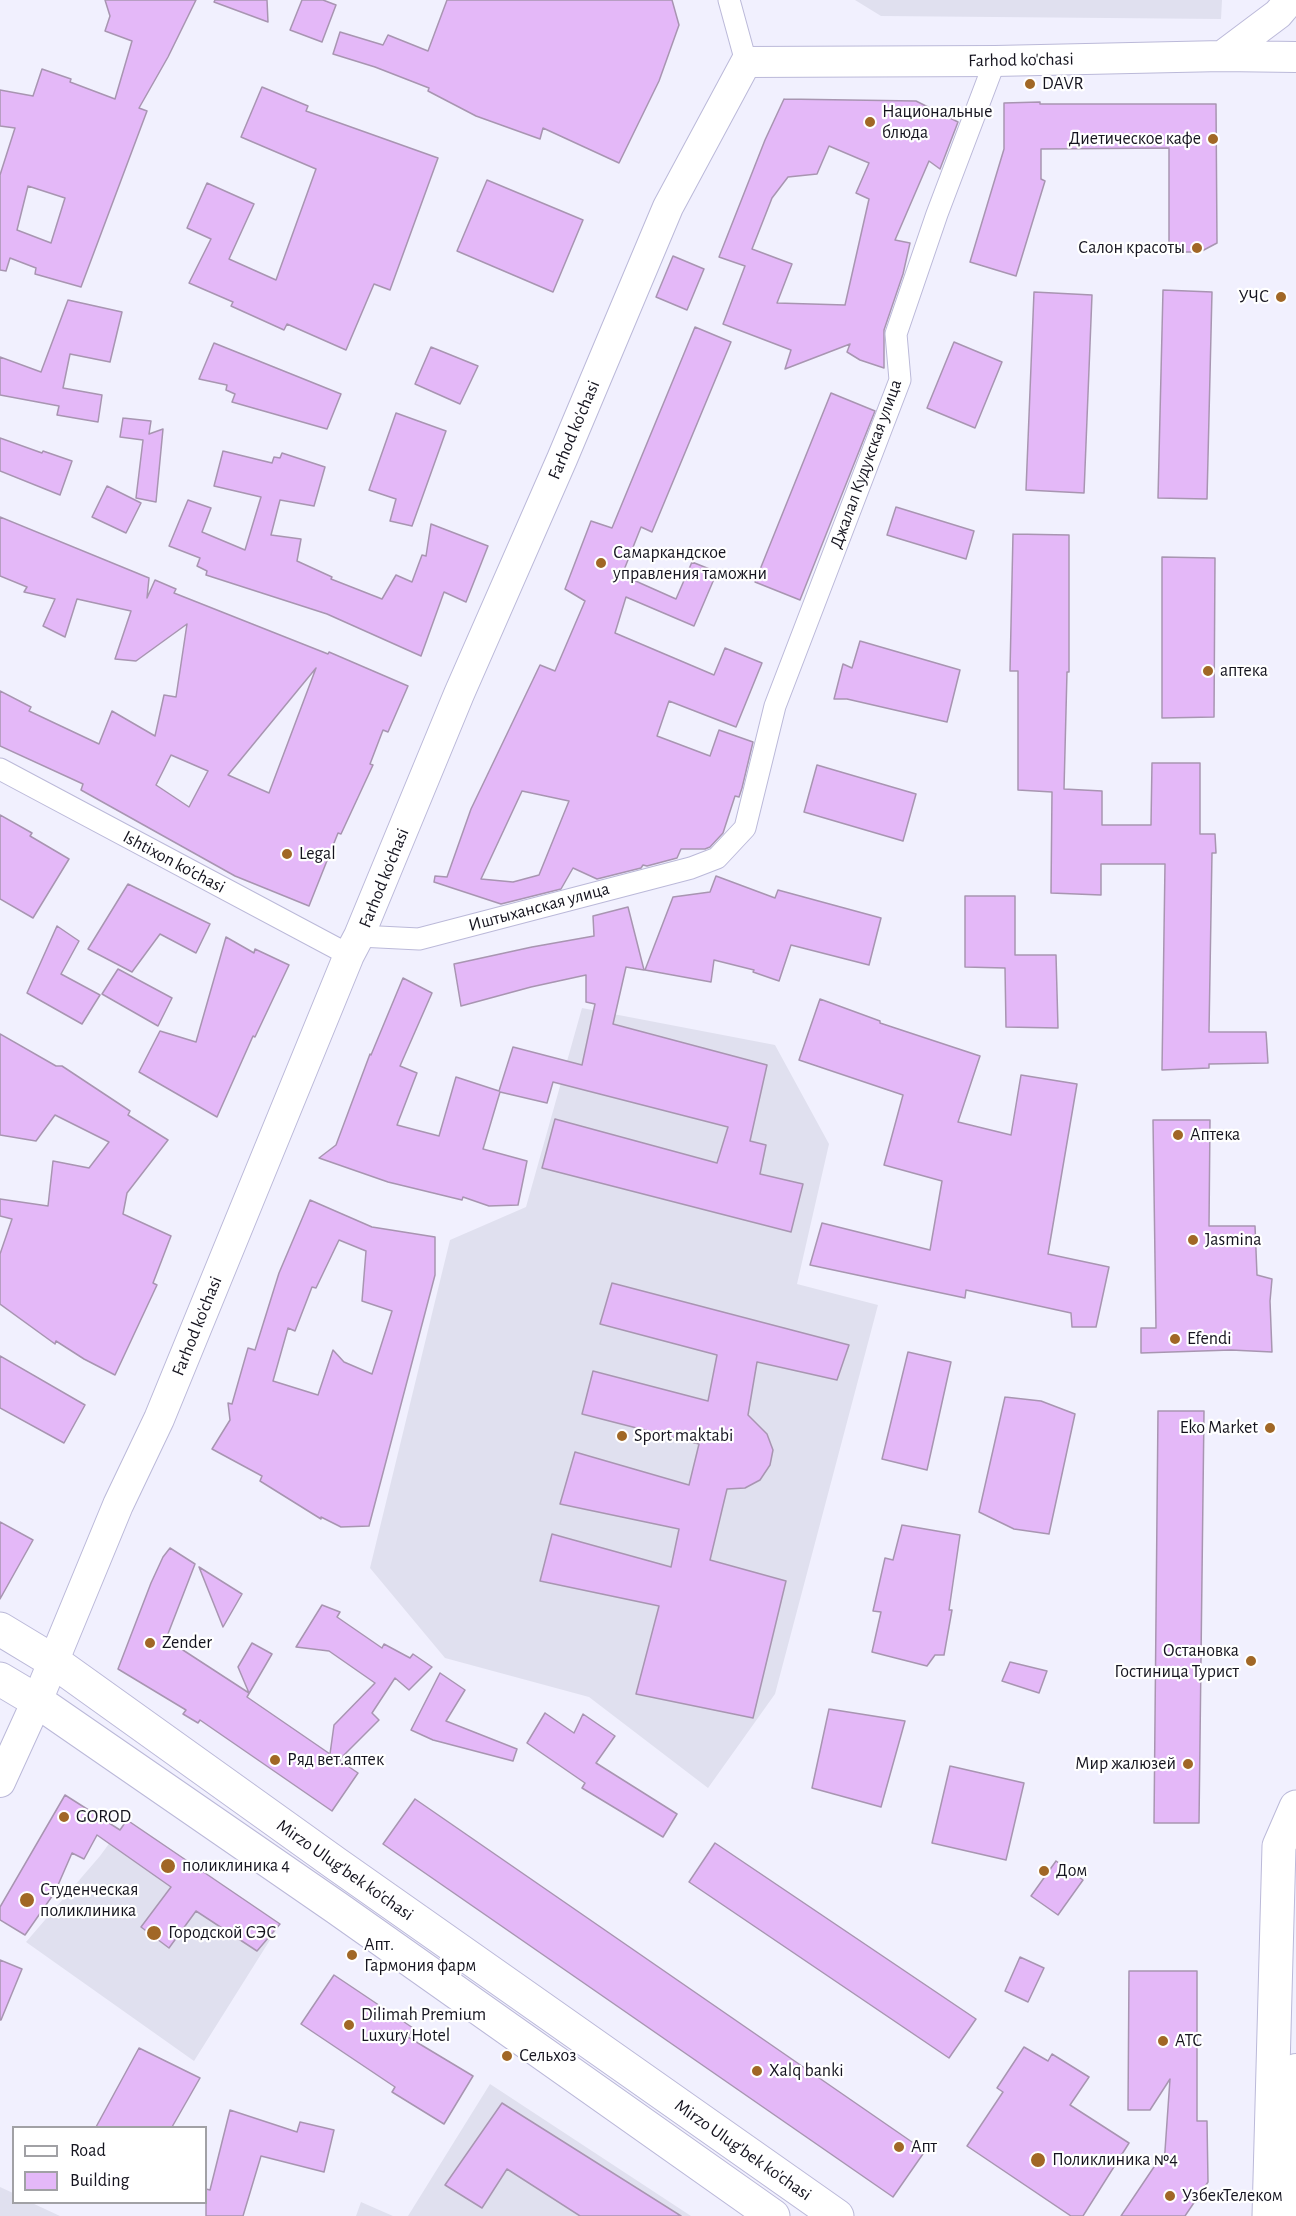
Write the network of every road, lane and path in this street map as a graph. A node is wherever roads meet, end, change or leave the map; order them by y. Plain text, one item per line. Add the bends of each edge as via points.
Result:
1 (729, 0) edge
2 (1290, 0) edge
3 (1222, 56) junction
4 (1296, 57) edge
5 (995, 61) junction
6 (746, 62) junction
7 (0, 769) edge
8 (717, 858) joint
9 (354, 946) junction
10 (0, 1629) edge
11 (53, 1661) junction
12 (0, 1678) edge
13 (37, 1701) junction
14 (0, 1782) edge
15 (1296, 1808) edge
16 (1296, 2069) edge
17 (772, 2216) edge
18 (837, 2216) edge
19 (1269, 2216) edge
20 (1291, 2216) edge

1 - 6 street
2 - 3 street via 1260,29
3 - 4 street, Farhod ko'chasi
3 - 5 street, Farhod ko'chasi
5 - 6 street, Farhod ko'chasi
5 - 8 street, Джалал Кудукская улица via 896,334 900,380 775,706 745,828
6 - 9 street, Farhod ko'chasi via 668,207
7 - 9 street, Ishtixon ko'chasi
8 - 9 street, Иштыханская улица via 419,939
9 - 11 street, Farhod ko'chasi via 159,1419 118,1505
10 - 11 main road, Mirzo Ulug'bek ko'chasi
11 - 13 street, Farhod ko'chasi
11 - 18 main road, Mirzo Ulug'bek ko'chasi
12 - 13 main road, Mirzo Ulug'bek ko'chasi
13 - 14 street, Farhod ko'chasi
13 - 17 main road, Mirzo Ulug'bek ko'chasi
15 - 19 main road via 1279,1846
16 - 20 street

